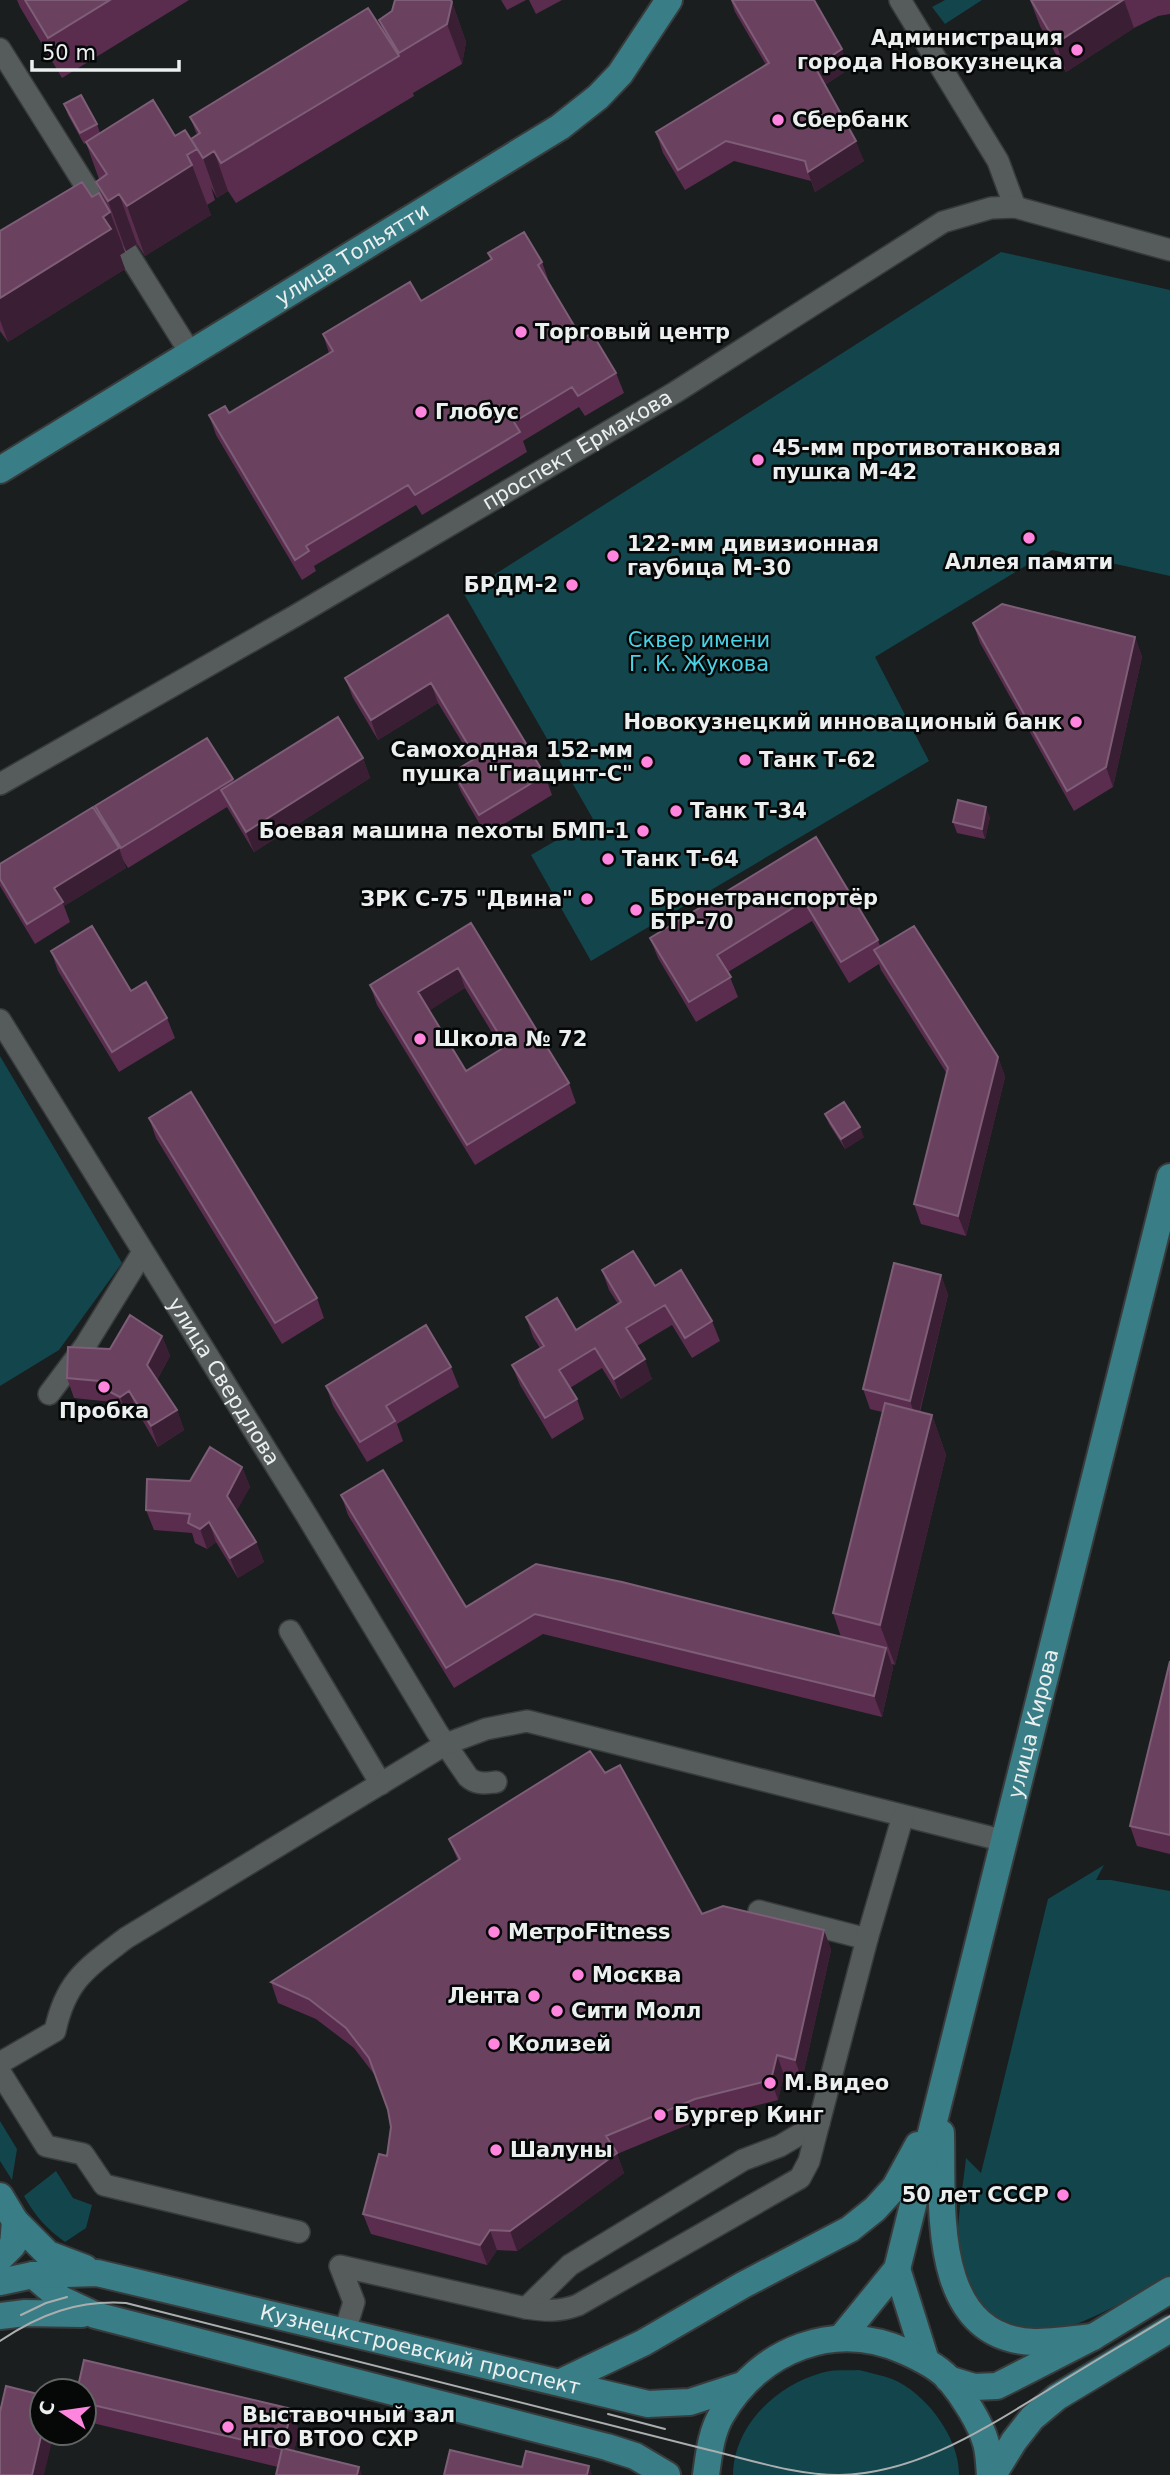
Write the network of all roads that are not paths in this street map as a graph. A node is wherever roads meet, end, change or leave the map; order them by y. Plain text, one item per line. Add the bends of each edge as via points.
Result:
1 (669, 0) edge
2 (900, 0) edge
3 (0, 49) edge
4 (1015, 208) junction
5 (1170, 250) edge
6 (191, 354) junction
7 (0, 470) edge
8 (0, 784) edge
9 (0, 1020) edge
10 (1170, 1177) edge
11 (143, 1252) junction
12 (49, 1394) dead end
13 (290, 1631) dead end
14 (446, 1744) junction
15 (496, 1782) dead end
16 (381, 1784) junction
17 (903, 1816) junction
18 (1005, 1841) junction
19 (759, 1911) edge
20 (867, 1939) junction
21 (0, 2063) edge
22 (0, 2072) edge
23 (940, 2103) junction
24 (819, 2123) junction
25 (0, 2196) edge
26 (15, 2221) junction
27 (299, 2232) dead end
28 (0, 2258) edge
29 (897, 2269) junction
30 (97, 2273) junction
31 (33, 2275) junction
32 (0, 2281) edge
33 (1170, 2290) edge
34 (526, 2308) junction
35 (0, 2315) edge
36 (95, 2315) junction
37 (1170, 2329) edge
38 (345, 2331) junction
39 (1093, 2337) junction
40 (841, 2338) junction
41 (926, 2361) junction
42 (948, 2379) junction
43 (561, 2382) junction
44 (743, 2385) junction
45 (667, 2475) edge
46 (706, 2475) edge
47 (992, 2475) edge

1 - 6 main road, улица Тольятти via 620,74 559,127
2 - 4 street via 998,161
3 - 6 street
4 - 5 street, проспект Ермакова
4 - 8 street, проспект Ермакова via 990,208 943,222 674,393
6 - 7 main road, улица Тольятти
9 - 11 street, улица Свердлова
10 - 18 main road, улица Кирова
11 - 12 street via 85,1346
11 - 14 street, улица Свердлова
13 - 16 street
14 - 15 street, улица Свердлова via 473,1782
14 - 16 street
14 - 17 street via 486,1729 527,1721
16 - 21 street via 126,1938 80,1973 60,2008 55,2031
17 - 18 street
17 - 20 street
18 - 23 main road, улица Кирова
19 - 20 street
20 - 24 street
22 - 27 street via 46,2146 83,2154 104,2185
23 - 29 main road, улица Кирова
23 - 39 main road via 947,2254 961,2299 986,2327 1006,2336 1032,2342
23 - 43 main road via 895,2187 850,2229 643,2343
24 - 34 street via 780,2146 743,2160 570,2265
24 - 34 street via 800,2178 578,2305 550,2311
25 - 26 main road
26 - 28 main road via 13,2245
26 - 30 main road, Кузнецкстроевский проспект via 56,2258
26 - 31 main road
29 - 40 main road, улица Кирова
29 - 41 main road
30 - 31 main road, Кузнецкстроевский проспект
30 - 38 main road, Кузнецкстроевский проспект
31 - 32 main road, Кузнецкстроевский проспект
31 - 35 main road, Кузнецкстроевский проспект
31 - 36 main road, Кузнецкстроевский проспект via 61,2299
33 - 39 main road
34 - 38 street via 340,2266 354,2302
35 - 36 main road, Кузнецкстроевский проспект
36 - 45 main road, Кузнецкстроевский проспект via 607,2447 635,2456
37 - 47 main road via 1057,2397 1032,2418
38 - 43 main road, Кузнецкстроевский проспект
39 - 42 main road via 997,2386 974,2387
40 - 41 main road via 885,2342
40 - 44 main road via 804,2344 771,2361
41 - 42 main road
42 - 47 main road via 981,2431
43 - 44 main road, Кузнецкстроевский проспект via 648,2404 690,2402
44 - 46 main road via 721,2415

